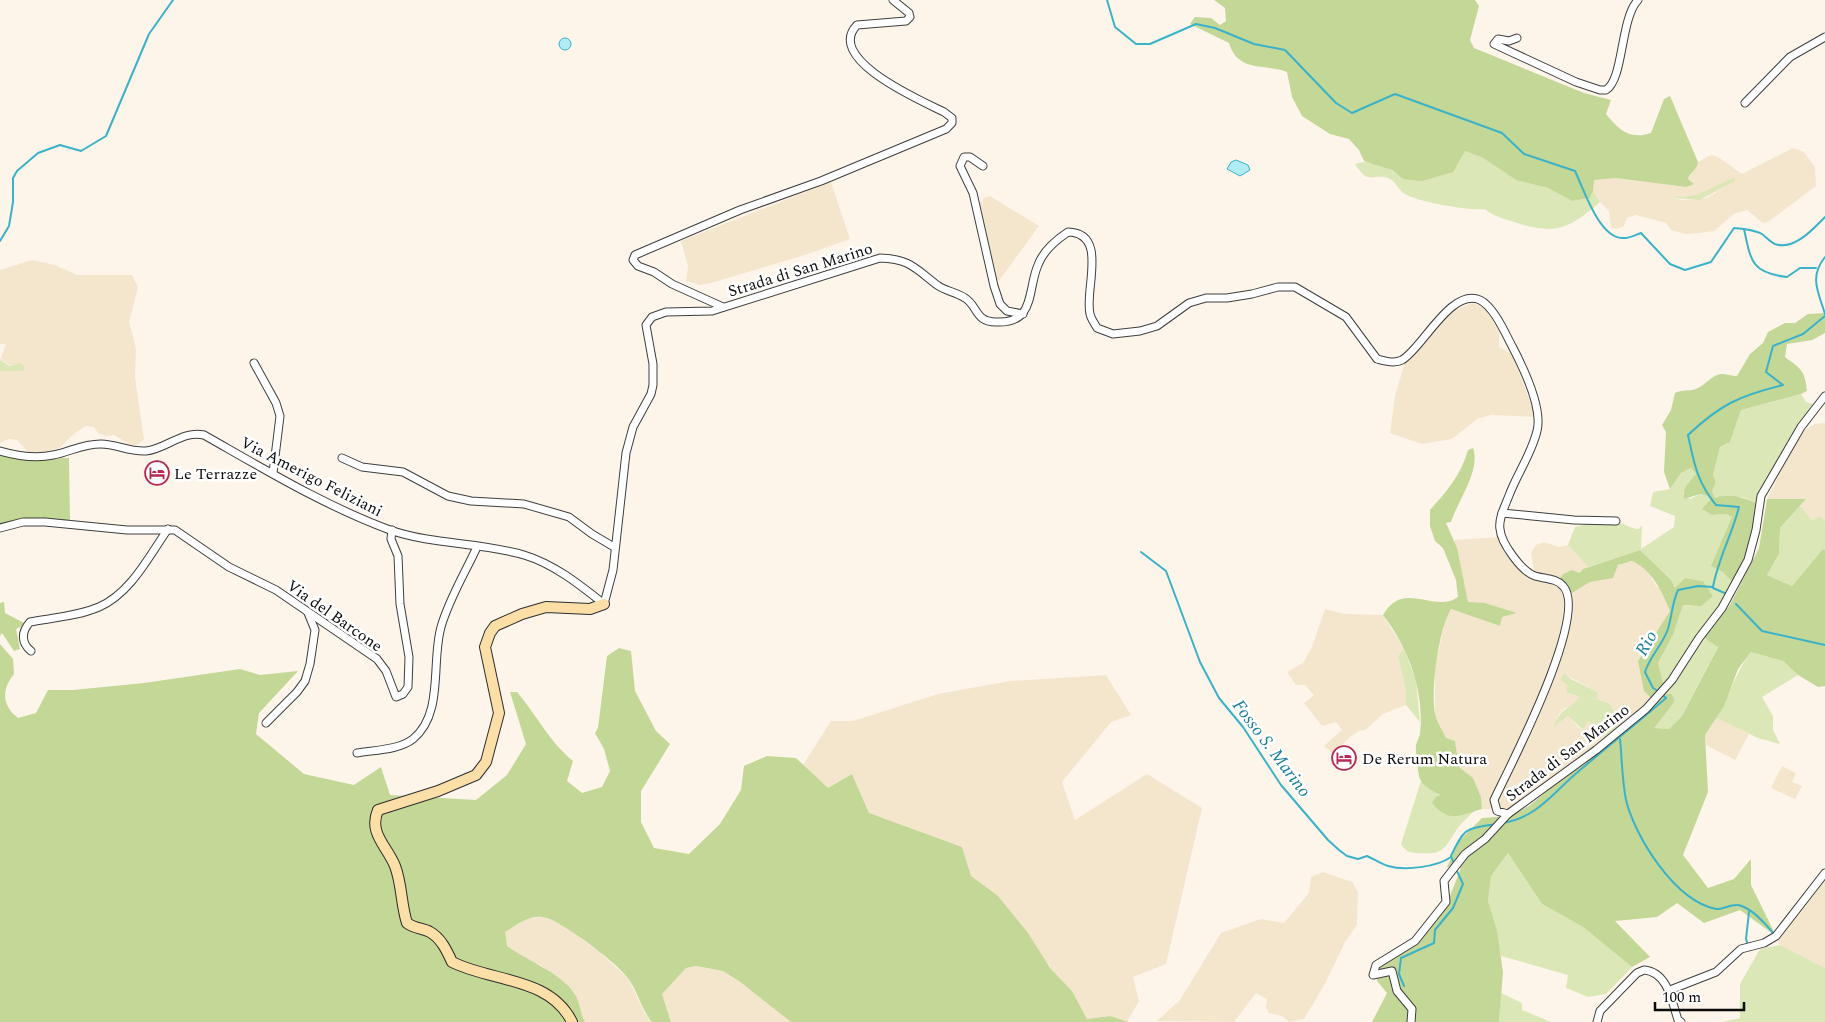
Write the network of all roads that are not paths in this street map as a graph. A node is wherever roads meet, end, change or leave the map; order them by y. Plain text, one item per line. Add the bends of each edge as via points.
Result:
1 (893, 0) edge
2 (1638, 0) edge
3 (1825, 37) edge
4 (1517, 38) dead end
5 (1745, 103) dead end
6 (983, 166) dead end
7 (723, 307) junction
8 (1023, 314) junction
9 (254, 363) dead end
10 (1825, 396) edge
11 (0, 451) edge
12 (342, 458) dead end
13 (273, 473) junction
14 (1502, 513) junction
15 (1616, 521) dead end
16 (0, 528) edge
17 (168, 529) junction
18 (392, 530) junction
19 (477, 547) junction
20 (614, 547) junction
21 (604, 604) junction
22 (308, 612) junction
23 (31, 651) dead end
24 (266, 723) dead end
25 (357, 753) dead end
26 (1506, 817) junction
27 (1825, 873) edge
28 (1670, 990) junction
29 (572, 1022) edge
30 (1411, 1022) edge
31 (1597, 1022) edge
32 (1681, 1022) edge

1 - 7 street via 910,17 906,21 857,25 852,30 851,49 872,73 944,112 952,118 952,123 946,129 635,255 638,266
2 - 4 street via 1626,26 1612,83 1606,90 1576,82 1494,44 1498,39 1509,41
3 - 5 street via 1790,57
6 - 8 street via 970,157 964,157 960,166 973,193 1000,304 1007,311
7 - 8 street, Strada di San Marino via 880,258 906,261 918,268 938,286 966,298 981,319 1008,322
7 - 20 street, Strada di San Marino via 712,311 666,312 652,317 646,325 653,385 633,427 626,453
8 - 14 street, Strada di San Marino via 1030,301 1037,265 1047,250 1068,232 1079,232 1087,237 1091,249 1090,314 1097,328 1113,334 1157,326 1189,303 1206,298 1227,298 1278,287 1295,287 1346,318 1377,359 1392,363 1406,357 1444,314 1464,301 1481,301 1502,327 1539,413 1537,431
9 - 13 street via 280,416
10 - 26 street, Strada di San Marino via 1801,427 1761,496 1748,560 1722,608 1665,687 1596,750
11 - 13 street, Via Amerigo Feliziani via 24,458 53,456 80,445 104,444 126,451 147,451 197,434
12 - 20 street via 362,467 403,472 448,496 471,501 524,504 569,517
13 - 18 street, Via Amerigo Feliziani via 358,518
14 - 15 street
14 - 26 street, Strada di San Marino via 1500,530 1512,555 1529,574 1558,582 1569,596 1559,658 1494,800 1497,810
16 - 17 street, Via del Barcone via 23,522 45,522 147,531
17 - 22 street, Via del Barcone via 176,530 229,567 276,590
17 - 23 street via 132,581 112,599 98,607 30,622 23,634 24,644
18 - 19 street, Via Amerigo Feliziani
18 - 22 street, Via del Barcone via 410,657 408,687 403,694 396,697 386,671 377,659
19 - 21 street, Via Amerigo Feliziani via 524,555 552,568
19 - 25 street via 440,629 431,711 422,728 412,740 400,746
20 - 21 street, Strada di San Marino via 613,570
21 - 29 street via 590,609 546,607 495,626 485,647 499,713 486,762 476,775 378,810 374,820 377,836 396,867 407,923 430,932 445,947 452,962 529,985 550,996 568,1013
22 - 24 street via 315,630 304,682
26 - 30 street via 1465,854 1444,881 1446,902 1415,941 1376,965 1373,975 1392,971 1397,991 1412,1009
27 - 28 street via 1776,936 1742,949 1716,972
28 - 31 street via 1658,976 1644,970 1600,1011
28 - 32 street

